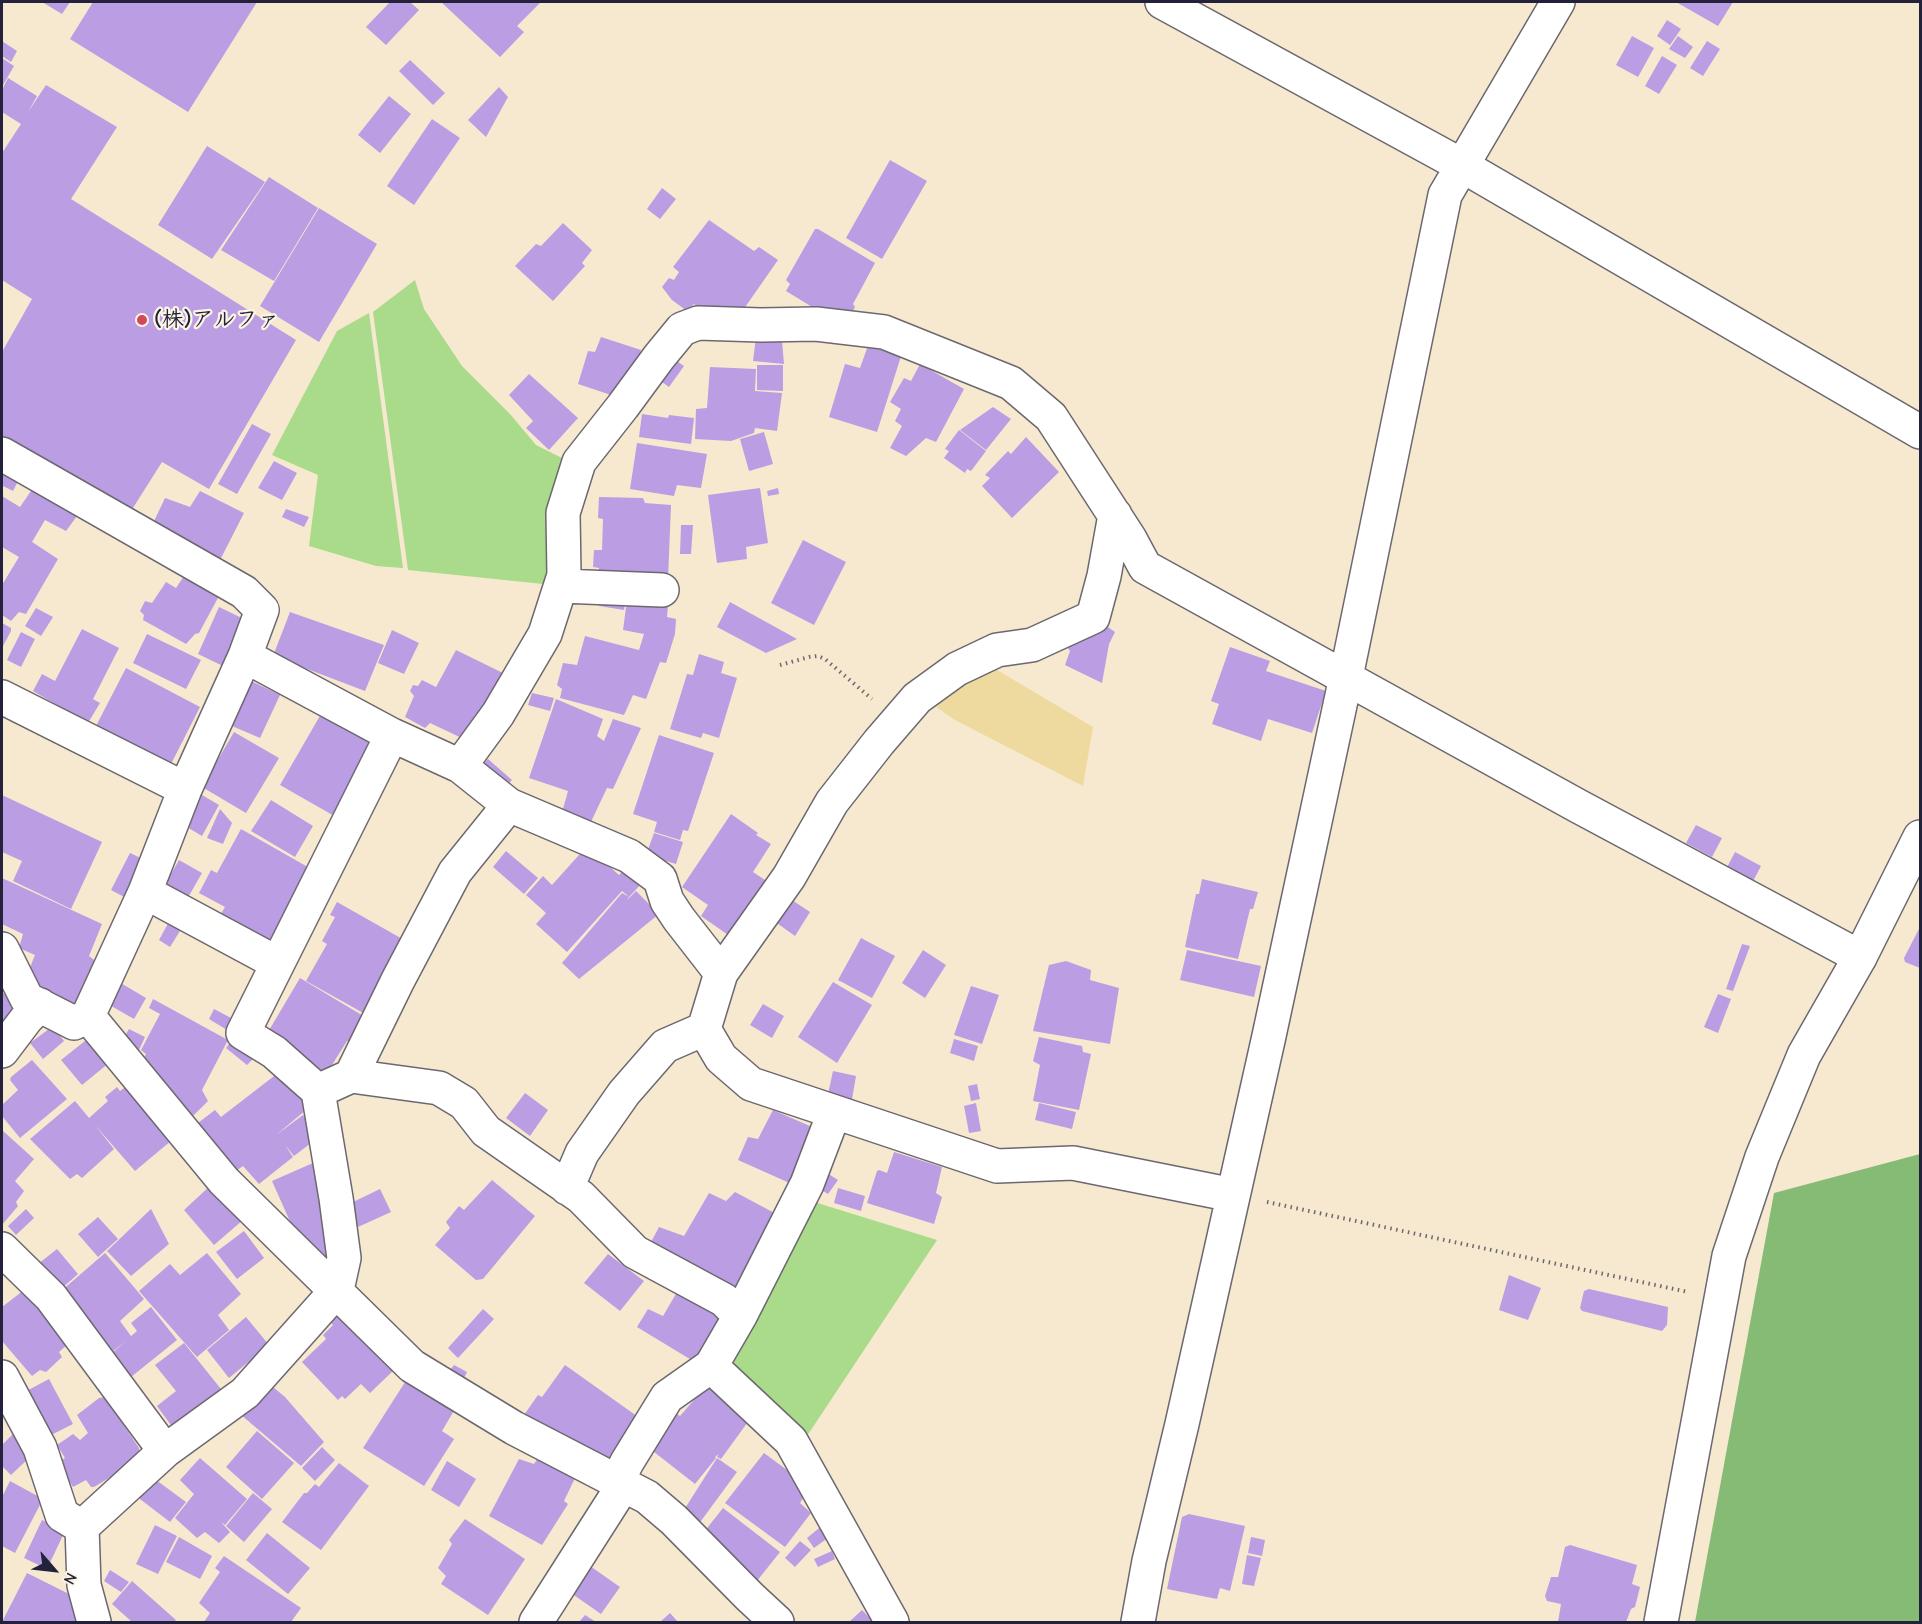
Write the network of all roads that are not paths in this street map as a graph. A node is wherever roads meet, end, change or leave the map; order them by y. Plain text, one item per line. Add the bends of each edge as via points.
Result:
1 (1161, 2) edge
2 (1558, 2) edge
3 (1461, 165) junction
4 (1920, 432) edge
5 (2, 454) edge
6 (1115, 515) junction
7 (561, 586) junction
8 (662, 591) dead end
9 (245, 656) junction
10 (1346, 677) junction
11 (2, 697) edge
12 (392, 735) junction
13 (460, 766) junction
14 (185, 789) junction
15 (509, 805) junction
16 (1920, 837) edge
17 (146, 892) junction
18 (2, 949) edge
19 (1860, 957) junction
20 (277, 963) junction
21 (721, 973) junction
22 (40, 1005) junction
23 (88, 1016) junction
24 (704, 1029) junction
25 (2, 1051) edge
26 (351, 1076) junction
27 (318, 1091) junction
28 (834, 1113) junction
29 (567, 1188) junction
30 (1233, 1195) junction
31 (2, 1249) edge
32 (337, 1290) junction
33 (740, 1316) junction
34 (711, 1366) junction
35 (2, 1377) edge
36 (165, 1451) junction
37 (621, 1482) junction
38 (82, 1527) junction
39 (94, 1623) edge
40 (536, 1623) edge
41 (777, 1623) edge
42 (892, 1623) edge
43 (1138, 1623) edge
44 (1661, 1623) edge

1 - 3 street
2 - 3 street
3 - 4 street
3 - 10 street via 1445,195
5 - 9 street via 244,592 262,610
6 - 7 street via 1051,417 1011,383 884,332 816,324 698,323 676,336 579,462 563,513
6 - 10 street via 1145,567
6 - 21 street via 1093,616 1032,645 997,650 957,669 917,698 832,802 789,877
7 - 8 street
7 - 13 street via 545,634 498,714
9 - 12 street
9 - 14 street
10 - 19 street
10 - 30 street
11 - 14 street
12 - 13 street
12 - 20 street
13 - 15 street
14 - 17 street
15 - 21 street via 629,856 660,879 667,901
15 - 26 street via 455,872
16 - 19 street
17 - 20 street
17 - 23 street
18 - 22 street via 27,999
19 - 44 street via 1804,1055 1762,1157 1729,1256
20 - 27 street via 243,1033 274,1052
21 - 24 street
22 - 23 street via 74,1023
22 - 25 street
23 - 32 street via 224,1181
24 - 28 street via 721,1058 751,1084
24 - 29 street via 665,1046 624,1093 582,1153
26 - 27 street
26 - 29 street via 440,1088 464,1103 486,1131
27 - 32 street via 344,1258
28 - 30 street via 997,1166 1073,1163
28 - 33 street via 807,1184
29 - 33 street via 581,1197 635,1252 724,1300
30 - 43 street
31 - 36 street via 51,1297
32 - 36 street via 245,1393
32 - 37 street via 412,1366 514,1428
33 - 34 street
34 - 37 street via 667,1397 627,1462
34 - 42 street via 791,1441
35 - 38 street via 40,1448 62,1515
36 - 38 street
37 - 40 street
37 - 41 street via 674,1520
38 - 39 street via 84,1585

